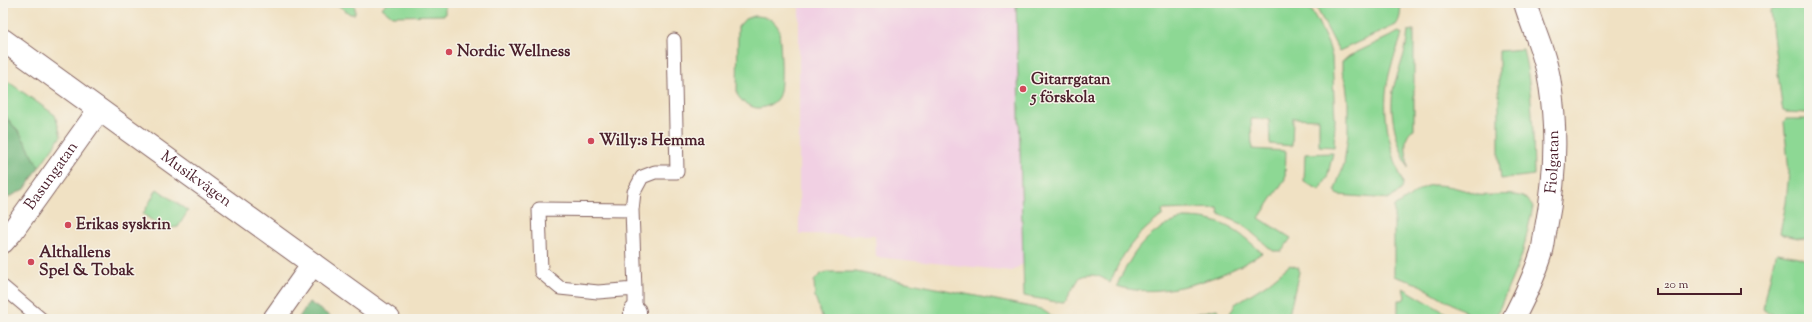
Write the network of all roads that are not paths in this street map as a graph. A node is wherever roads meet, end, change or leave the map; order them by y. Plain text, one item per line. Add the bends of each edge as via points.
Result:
1 (1525, 3) edge
2 (3, 40) edge
3 (674, 40) dead end
4 (100, 110) junction
5 (632, 210) junction
6 (3, 242) edge
7 (313, 264) junction
8 (3, 287) edge
9 (635, 289) junction
10 (635, 316) edge
11 (41, 319) edge
12 (274, 319) edge
13 (389, 319) edge
14 (1513, 319) edge

1 - 14 street, Fiolgatan via 1542,48 1550,83 1554,166 1541,254 1526,294
2 - 4 street, Musikvägen
3 - 5 lane via 678,172 655,172 642,177 634,192
4 - 6 street, Basungatan
4 - 7 street, Musikvägen
5 - 9 lane
5 - 9 lane via 539,208 541,272 560,288 598,292
7 - 12 street
7 - 13 street, Musikvägen
8 - 11 lane
9 - 10 lane

